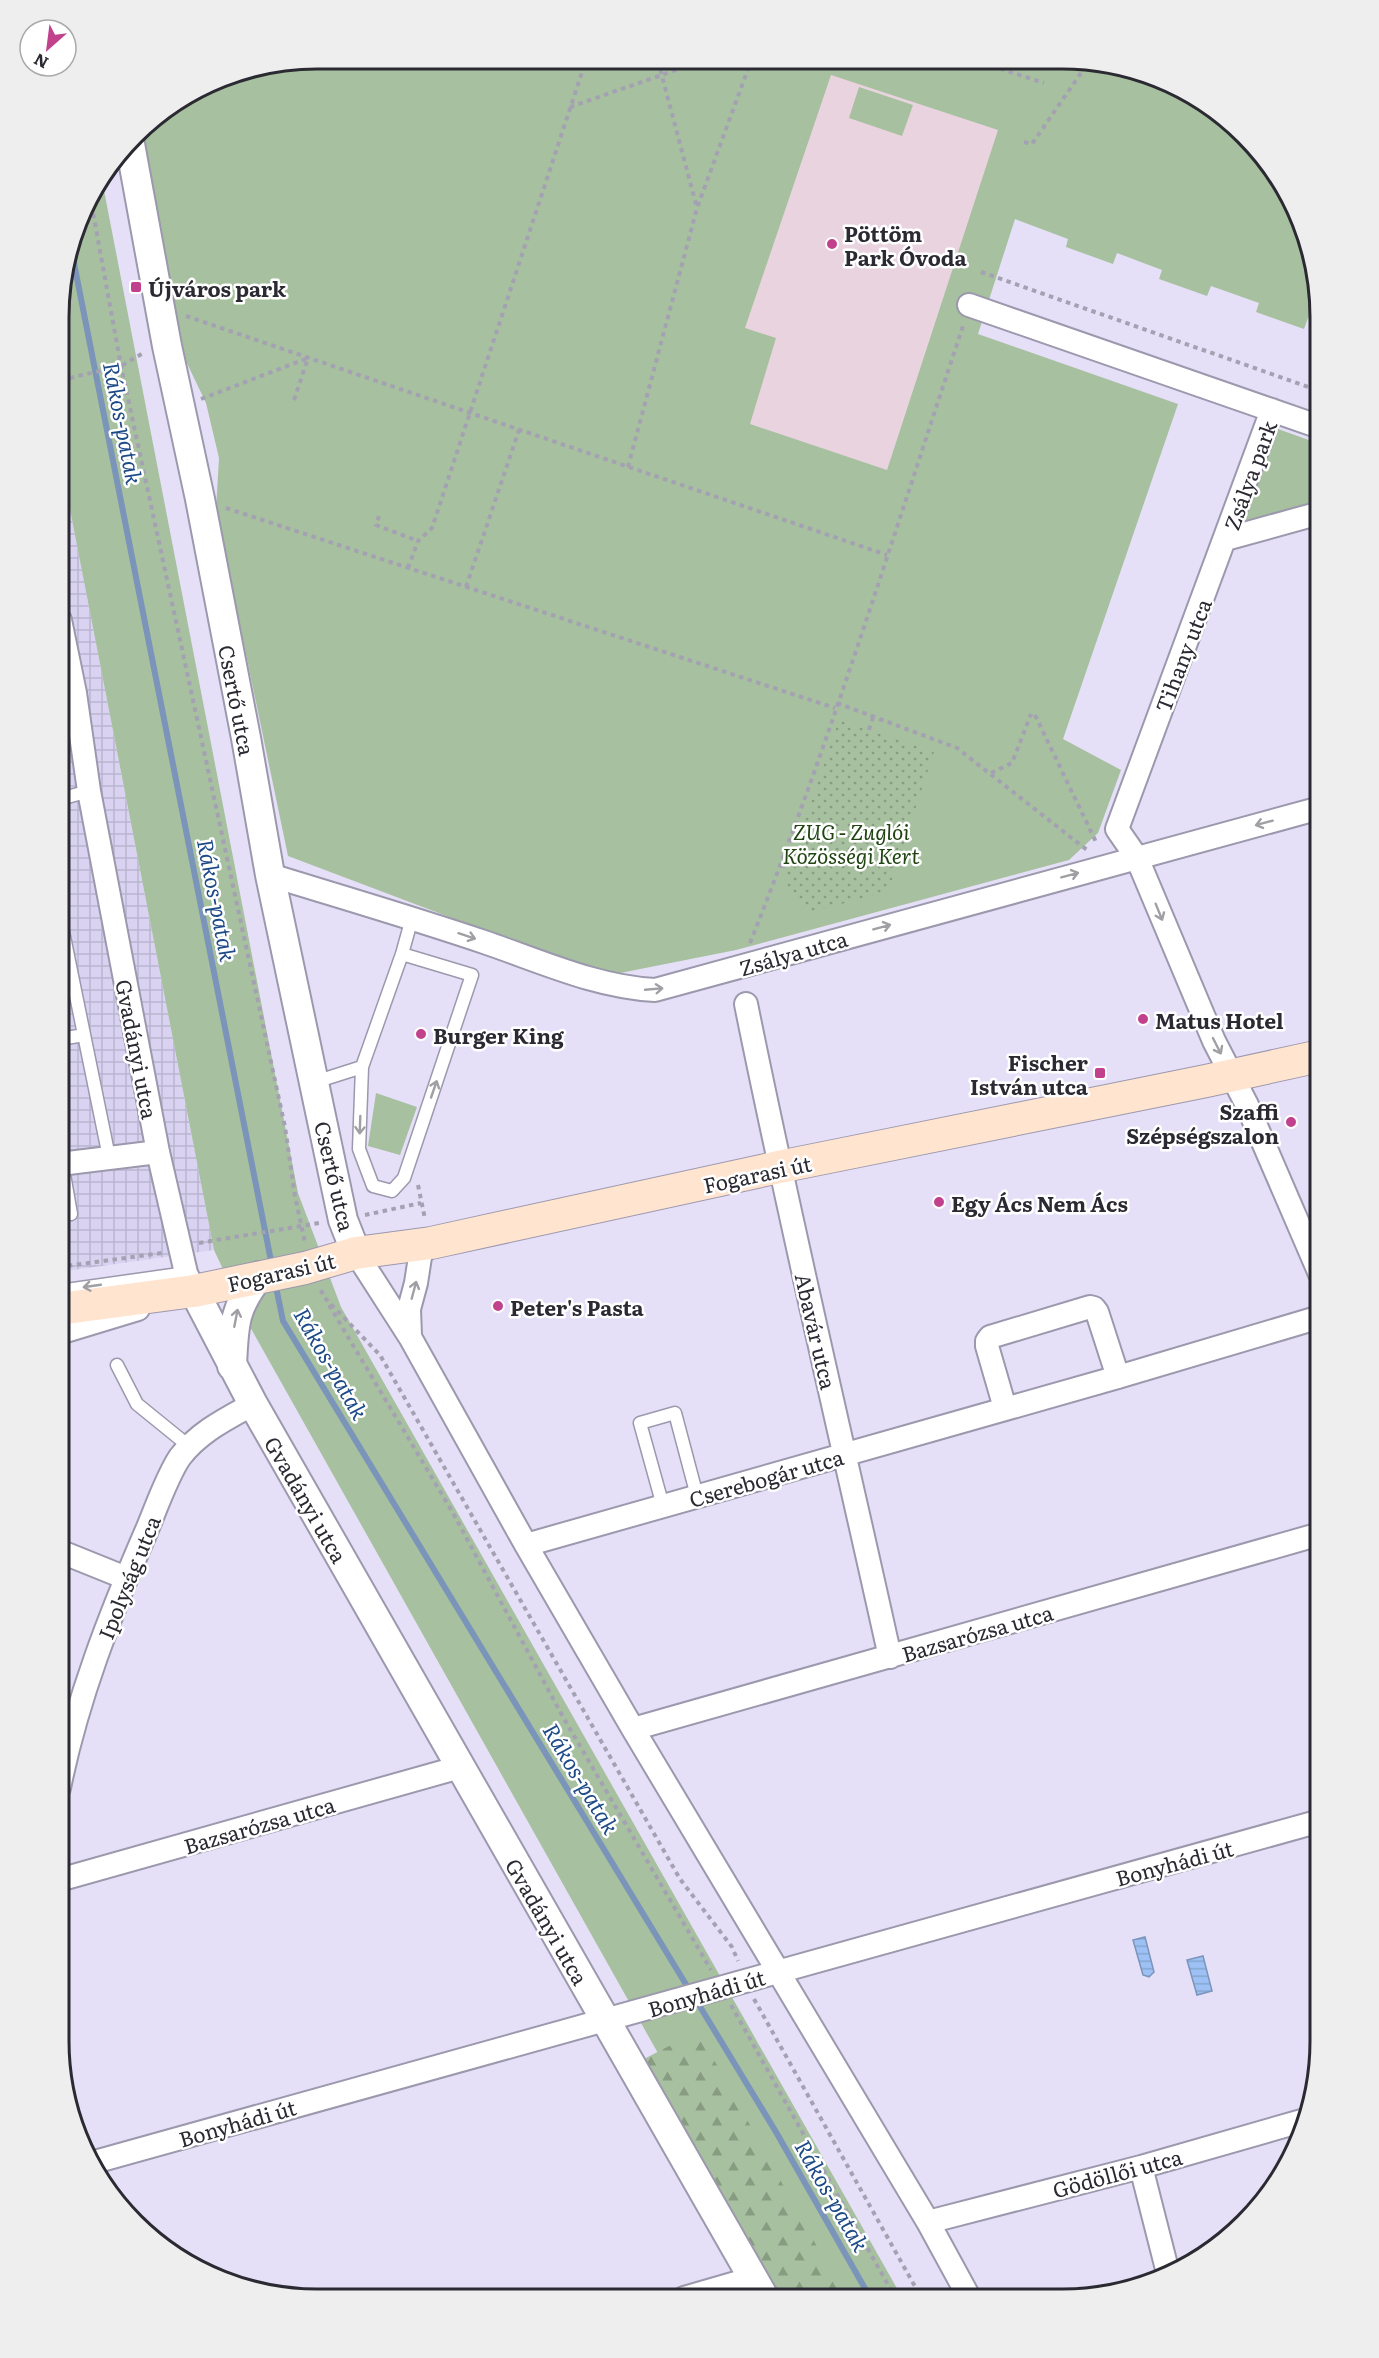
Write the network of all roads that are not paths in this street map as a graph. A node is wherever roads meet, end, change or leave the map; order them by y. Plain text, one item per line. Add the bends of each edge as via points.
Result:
1 (132, 153) edge
2 (969, 305) road end
3 (1272, 410) junction
4 (1310, 423) edge
5 (1310, 516) edge
6 (1226, 539) junction
7 (69, 664) edge
8 (89, 791) junction
9 (69, 797) edge
10 (1310, 811) edge
11 (1137, 858) junction
12 (270, 874) junction
13 (411, 918) junction
14 (402, 954) junction
15 (69, 961) edge
16 (746, 1004) dead end
17 (84, 1035) junction
18 (69, 1038) edge
19 (1310, 1058) edge
20 (362, 1066) junction
21 (1232, 1075) junction
22 (315, 1082) junction
23 (158, 1152) junction
24 (109, 1157) junction
25 (69, 1162) edge
26 (779, 1167) junction
27 (69, 1204) edge
28 (71, 1214) dead end
29 (426, 1244) junction
30 (1310, 1251) edge
31 (356, 1253) junction
32 (259, 1276) junction
33 (190, 1282) junction
34 (69, 1290) edge
35 (69, 1307) edge
36 (1310, 1320) edge
37 (69, 1329) edge
38 (410, 1337) junction
39 (117, 1365) dead end
40 (232, 1366) junction
41 (1118, 1377) junction
42 (253, 1404) junction
43 (1005, 1408) junction
44 (190, 1447) junction
45 (845, 1454) junction
46 (697, 1496) junction
47 (663, 1506) junction
48 (1310, 1537) edge
49 (526, 1545) junction
50 (69, 1555) edge
51 (126, 1578) junction
52 (890, 1657) junction
53 (69, 1726) edge
54 (633, 1729) junction
55 (460, 1767) junction
56 (1310, 1824) edge
57 (69, 1877) edge
58 (778, 1971) junction
59 (604, 2019) junction
60 (1296, 2122) edge
61 (100, 2161) edge
62 (1141, 2167) junction
63 (928, 2222) junction
64 (1166, 2266) edge
65 (759, 2288) edge
66 (965, 2289) edge

1 - 12 street, Csertő utca
2 - 3 street
3 - 4 street
3 - 6 street, Zsálya park
5 - 6 street
6 - 11 street, Tihany utca via 1117,829
7 - 8 street, Gvadányi utca
8 - 9 lane
8 - 23 street, Gvadányi utca
10 -> 11 street, Zsálya utca
13 -> 11 street, Zsálya utca via 602,982 656,990
11 -> 21 street via 1195,998
12 - 13 street, Zsálya utca
12 - 22 street, Csertő utca
13 - 14 lane
14 - 20 lane
20 -> 14 lane via 359,1149 373,1186 392,1191 404,1178 472,975
15 - 17 lane
16 - 26 street, Abavár utca
17 - 18 lane
17 - 24 lane
19 - 21 main road, Fogarasi út
20 - 22 lane
21 - 26 main road, Fogarasi út
21 - 30 street
22 - 31 street, Csertő utca via 343,1220
23 - 24 street
23 - 33 street, Gvadányi utca via 171,1249
24 - 25 street
26 - 29 main road, Fogarasi út
26 - 45 street, Abavár utca
27 - 28 lane
29 - 31 main road, Fogarasi út
38 -> 29 street via 409,1309
31 - 32 main road, Fogarasi út
31 - 38 street
32 - 33 main road, Fogarasi út
40 -> 32 street via 238,1307
33 -> 34 lane
33 - 35 main road, Fogarasi út
33 - 37 street, Fogarasi út
33 - 40 street, Gvadányi utca
36 - 41 street, Cserebogár utca
38 - 49 street
39 - 44 lane via 137,1404
40 - 42 street, Gvadányi utca
41 - 43 street, Cserebogár utca
41 - 43 street via 1098,1312 1090,1307 990,1337 987,1346
42 - 44 street, Ipolyság utca via 203,1432
42 - 55 street, Gvadányi utca
43 - 45 street, Cserebogár utca
44 - 51 street, Ipolyság utca via 179,1458
45 - 46 street, Cserebogár utca
45 - 52 street, Abavár utca
46 - 47 street, Cserebogár utca
46 - 47 lane via 675,1413 640,1423
47 - 49 street, Cserebogár utca
48 - 52 street, Bazsarózsa utca
49 - 54 street
50 - 51 street
51 - 53 street, Ipolyság utca
52 - 54 street, Bazsarózsa utca
54 - 58 street
55 - 57 street, Bazsarózsa utca
55 - 59 street, Gvadányi utca
56 - 58 street, Bonyhádi út
58 - 59 street, Bonyhádi út
58 - 63 street
59 - 61 street, Bonyhádi út
59 - 65 street, Gvadányi utca
60 - 62 street, Gödöllői utca
62 - 63 street, Gödöllői utca
62 - 64 street
63 - 66 street

